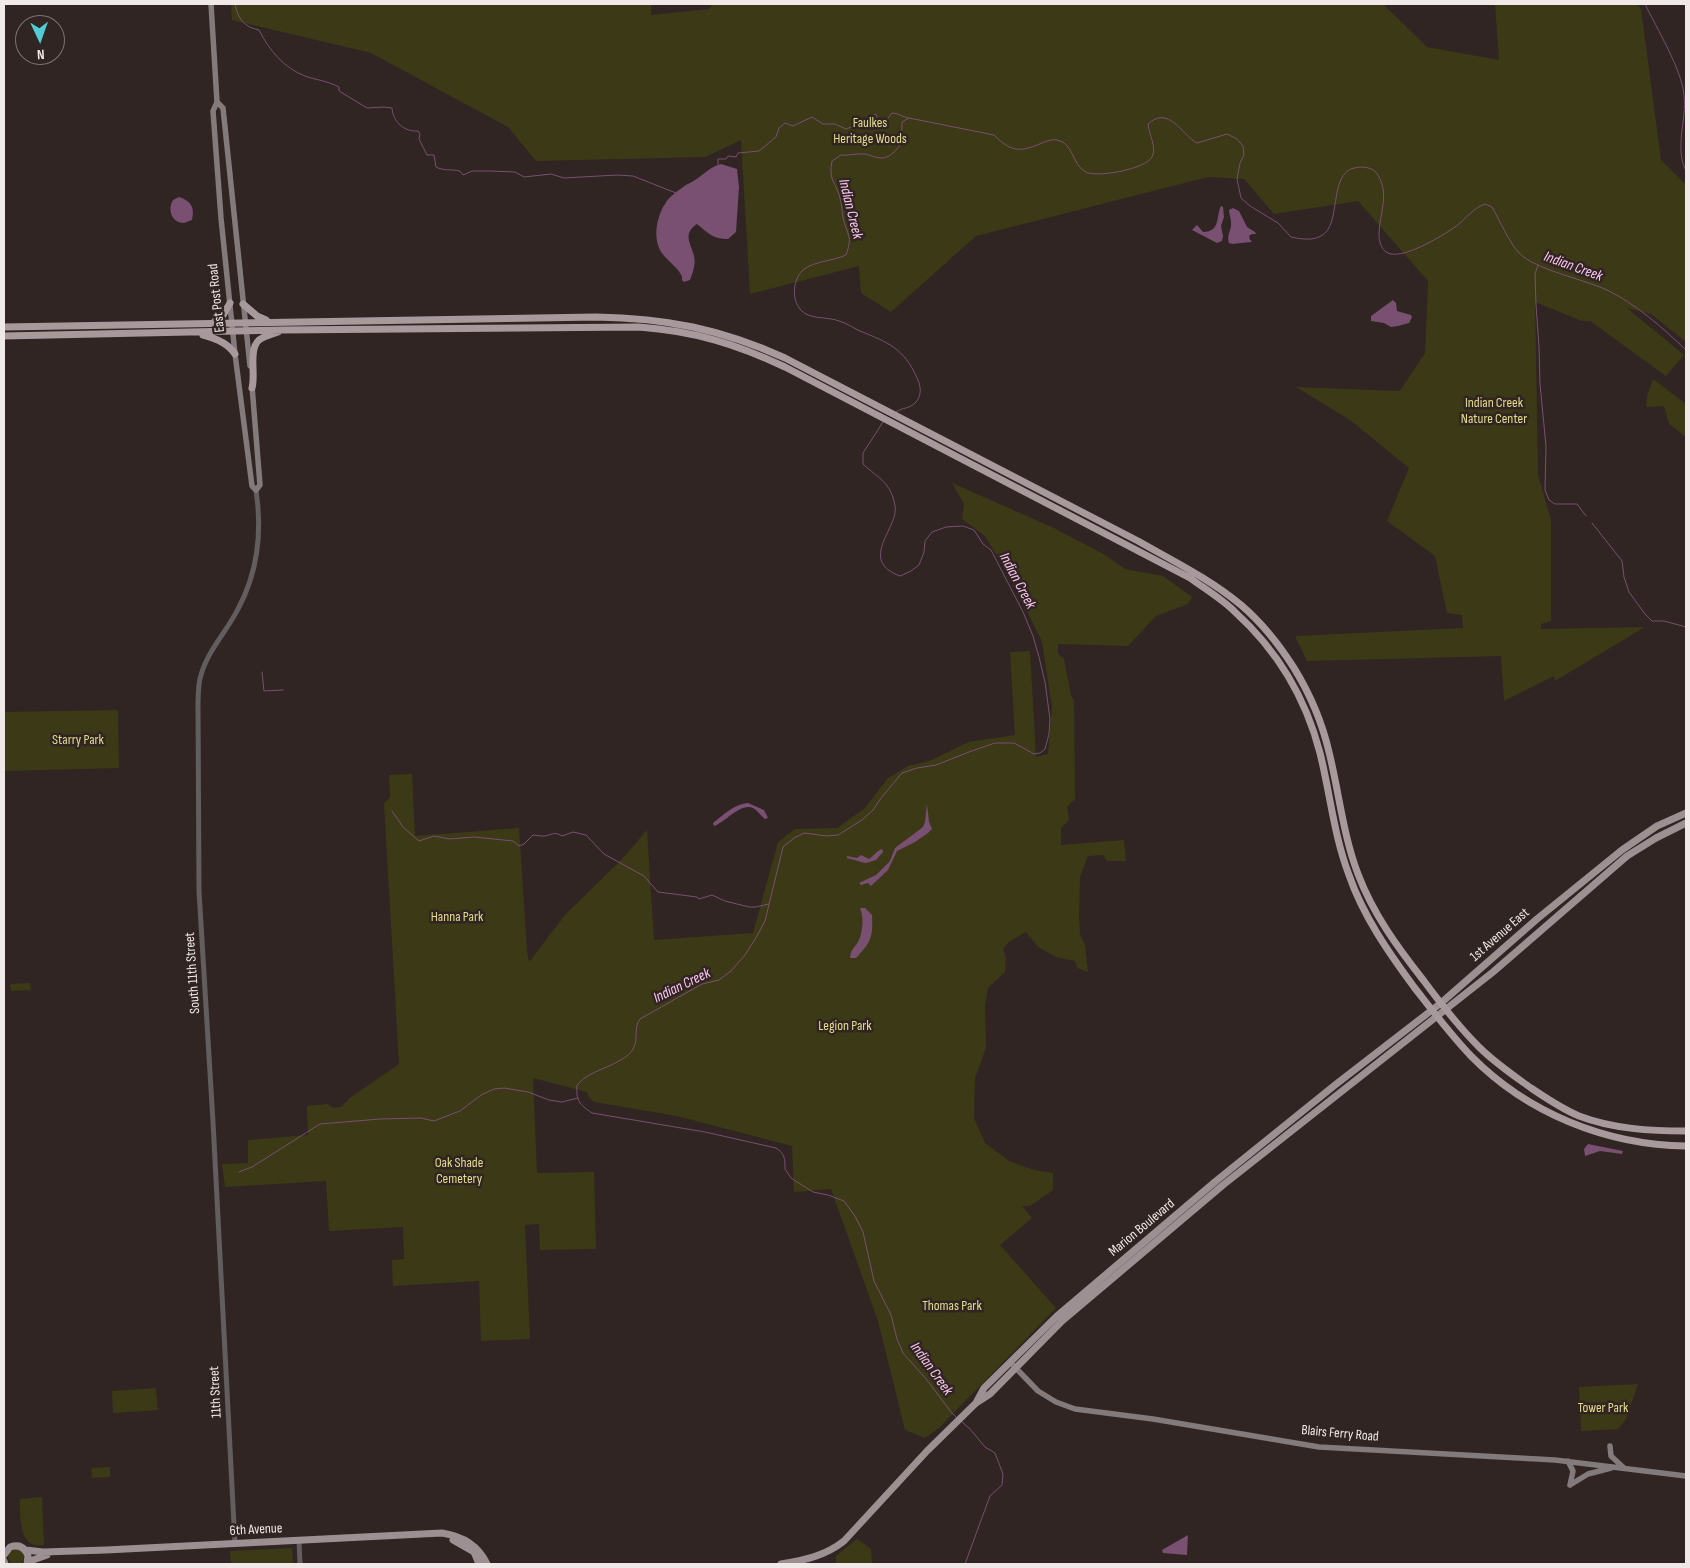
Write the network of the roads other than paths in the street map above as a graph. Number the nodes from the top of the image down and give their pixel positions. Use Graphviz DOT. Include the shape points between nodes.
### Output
graph roads {
  1 [pos="211,4"];
  2 [pos="217,102"];
  3 [pos="230,303"];
  4 [pos="243,304"];
  5 [pos="271,321"];
  6 [pos="210,322"];
  7 [pos="232,322"];
  8 [pos="245,322"];
  9 [pos="4,327"];
  10 [pos="282,330"];
  11 [pos="246,331"];
  12 [pos="233,332"];
  13 [pos="198,333"];
  14 [pos="4,336"];
  15 [pos="235,354"];
  16 [pos="252,388"];
  17 [pos="256,490"];
  18 [pos="198,705"];
  19 [pos="1686,813"];
  20 [pos="1686,823"];
  21 [pos="1443,1006"];
  22 [pos="1434,1013"];
  23 [pos="1338,1088"];
  24 [pos="1686,1131"];
  25 [pos="1686,1146"];
  26 [pos="219,1239"];
  27 [pos="1012,1365"];
  28 [pos="1610,1446"];
  29 [pos="1568,1461"];
  30 [pos="1617,1467"];
  31 [pos="1624,1468"];
  32 [pos="1686,1476"];
  33 [pos="299,1540"];
  34 [pos="235,1544"];
  35 [pos="468,1545"];
  36 [pos="26,1550"];
  37 [pos="89,1551"];
  38 [pos="4,1553"];
  39 [pos="28,1564"];
  40 [pos="300,1564"];
  41 [pos="479,1564"];
  42 [pos="487,1564"];
  43 [pos="781,1564"];
  1 -- 2 [label="main road, East Post Road"];
  2 -- 3 [label="main road, East Post Road" via="213,111 216,164"];
  2 -- 4 [label="main road, East Post Road" via="223,108"];
  3 -- 6 [label="highway" via="222,317"];
  3 -- 7 [label="main road, East Post Road"];
  4 -- 5 [label="highway" via="257,316"];
  4 -- 8 [label="main road, East Post Road"];
  5 -- 8 [label="highway"];
  5 -- 21 [label="highway" via="596,317 658,320 700,328 756,344 1194,572 1242,605 1294,668 1317,713 1358,874 1386,930"];
  6 -- 7 [label="highway"];
  6 -- 9 [label="highway"];
  7 -- 8 [label="highway"];
  7 -- 12 [label="main road, East Post Road"];
  8 -- 11 [label="main road, East Post Road"];
  10 -- 11 [label="highway"];
  10 -- 16 [label="highway" via="258,341 254,348"];
  10 -- 22 [label="highway" via="611,326 656,328 723,342 752,352 845,398 1190,578 1234,611 1286,672 1308,717 1320,754 1349,876 1392,955"];
  11 -- 12 [label="highway"];
  11 -- 16 [label="main road, East Post Road"];
  12 -- 13 [label="highway"];
  12 -- 15 [label="main road, East Post Road"];
  13 -- 14 [label="highway"];
  13 -- 15 [label="highway" via="219,341"];
  15 -- 17 [label="main road, East Post Road" via="252,486"];
  16 -- 17 [label="main road, East Post Road" via="260,486"];
  17 -- 18 [label="street, East Post Road" via="259,514 256,560 238,610 204,664"];
  18 -- 26 [label="street, South 11th Street" via="199,891"];
  19 -- 21 [label="main road, 1st Avenue East" via="1657,826 1622,850 1531,924"];
  20 -- 21 [label="main road, 1st Avenue East" via="1627,856 1493,972"];
  21 -- 22 [label="main road, 1st Avenue East"];
  21 -- 24 [label="highway" via="1480,1048 1563,1109 1607,1124"];
  22 -- 23 [label="main road, 1st Avenue East"];
  22 -- 25 [label="highway" via="1472,1056 1497,1078 1560,1119 1632,1141"];
  23 -- 27 [label="main road, Marion Boulevard"];
  26 -- 34 [label="street, 11th Street"];
  27 -- 29 [label="main road, Blairs Ferry Road" via="1038,1391 1075,1409 1318,1447"];
  27 -- 43 [label="main road, Marion Boulevard" via="990,1394 976,1403 943,1436 844,1541 823,1555"];
  28 -- 31 [label="main road" via="1612,1456"];
  29 -- 30 [label="main road, Blairs Ferry Road"];
  29 -- 30 [label="main road" via="1573,1471 1570,1485 1588,1474"];
  30 -- 31 [label="main road, Blairs Ferry Road"];
  31 -- 32 [label="main road, Blairs Ferry Road"];
  33 -- 34 [label="main road, 6th Avenue"];
  33 -- 35 [label="main road, 6th Avenue" via="449,1534"];
  33 -- 40 [label="street"];
  34 -- 37 [label="main road, 6th Avenue"];
  35 -- 41 [label="main road"];
  35 -- 42 [label="main road" via="480,1552"];
  36 -- 37 [label="main road, 6th Avenue"];
  36 -- 38 [label="main road, 6th Avenue" via="14,1546"];
  36 -- 39 [label="main road"];
  37 -- 39 [label="main road, 6th Avenue" via="42,1556"];
}
